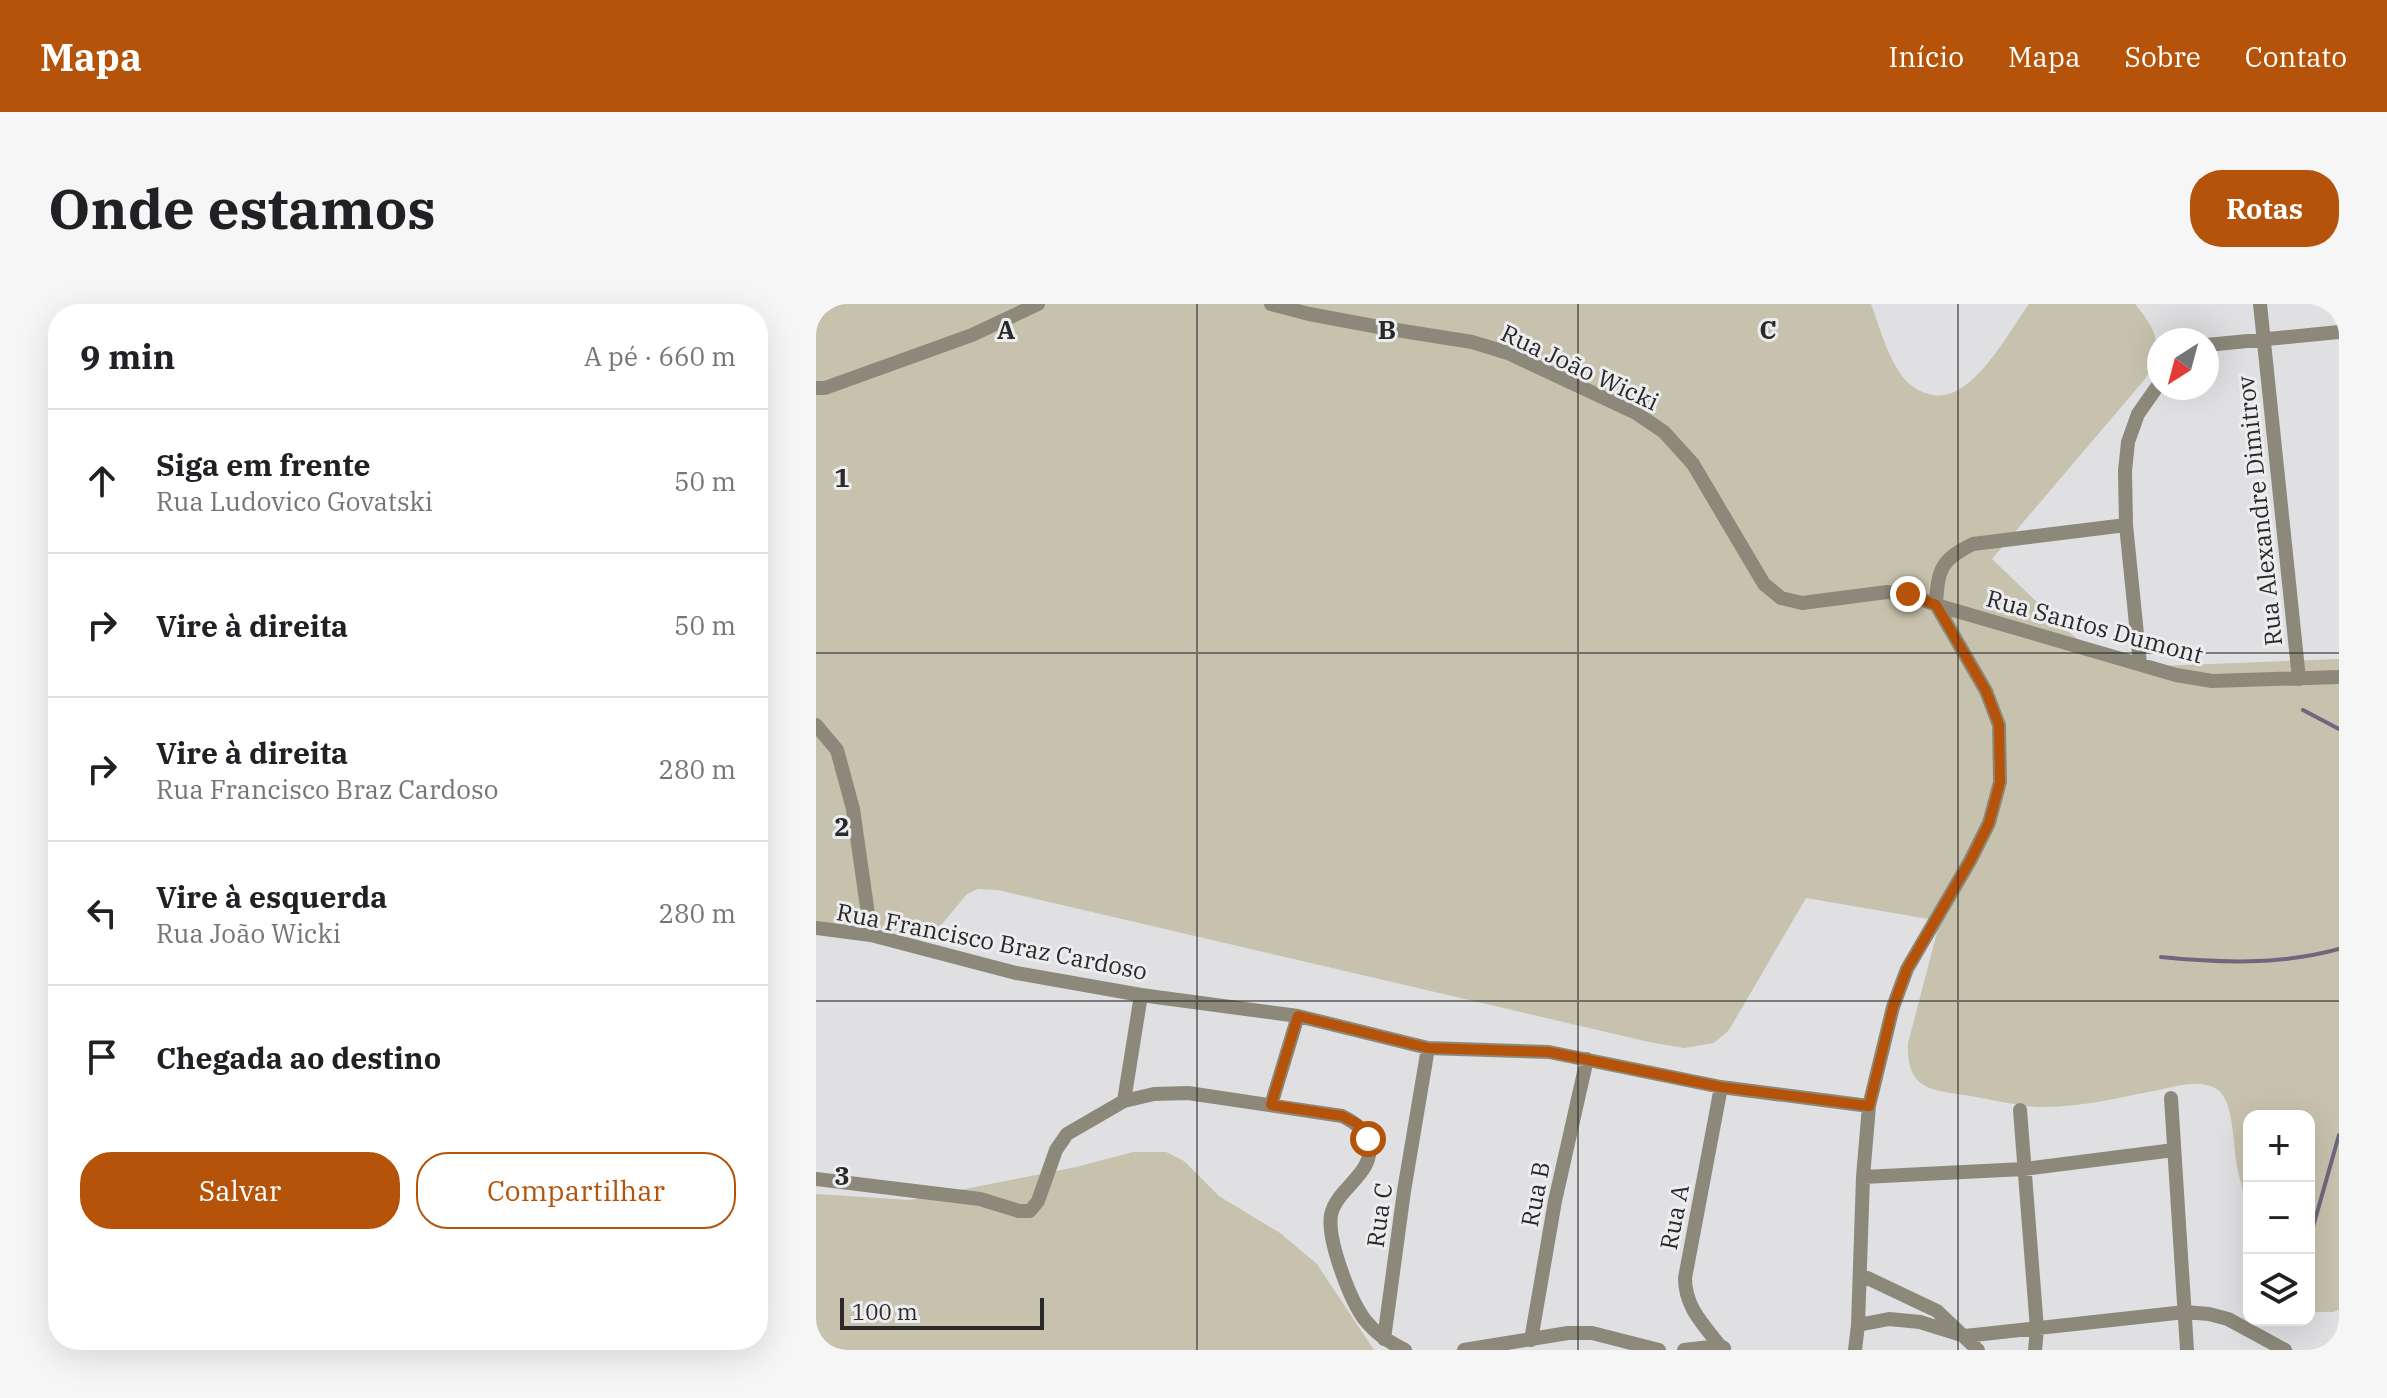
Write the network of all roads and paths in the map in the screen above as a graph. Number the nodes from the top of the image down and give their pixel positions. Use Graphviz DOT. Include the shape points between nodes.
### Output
graph roads {
  1 [pos="1038,304"];
  2 [pos="1271,304"];
  3 [pos="2260,304"];
  4 [pos="2339,332"];
  5 [pos="2263,339"];
  6 [pos="2219,344"];
  7 [pos="816,388"];
  8 [pos="2148,400"];
  9 [pos="2126,525"];
  10 [pos="1936,605"];
  11 [pos="2140,664"];
  12 [pos="2339,677"];
  13 [pos="2299,679"];
  14 [pos="816,725"];
  15 [pos="816,928"];
  16 [pos="871,935"];
  17 [pos="1141,995"];
  18 [pos="1298,1016"];
  19 [pos="1428,1048"];
  20 [pos="1587,1059"];
  21 [pos="1721,1087"];
  22 [pos="2171,1098"];
  23 [pos="1124,1101"];
  24 [pos="1271,1105"];
  25 [pos="1869,1106"];
  26 [pos="2020,1110"];
  27 [pos="2174,1150"];
  28 [pos="2024,1169"];
  29 [pos="1863,1177"];
  30 [pos="816,1179"];
  31 [pos="1861,1275"];
  32 [pos="2185,1312"];
  33 [pos="1858,1325"];
  34 [pos="2037,1329"];
  35 [pos="1965,1336"];
  36 [pos="1384,1339"];
  37 [pos="1531,1340"];
  38 [pos="1724,1348"];
  39 [pos="1405,1350"];
  40 [pos="1464,1350"];
  41 [pos="1659,1350"];
  42 [pos="1684,1350"];
  43 [pos="1855,1350"];
  44 [pos="1978,1350"];
  45 [pos="2035,1350"];
  46 [pos="2187,1350"];
  47 [pos="2285,1350"];
  1 -- 7 [label="street" via="972,335"];
  2 -- 10 [label="street, Rua João Wicki" via="1472,342 1508,353 1636,413 1664,432 1693,464 1764,584 1781,598 1802,603 1887,592"];
  3 -- 5 [label="street, Rua Alexandre Dimitrov"];
  4 -- 5 [label="street"];
  5 -- 6 [label="street"];
  5 -- 13 [label="street, Rua Alexandre Dimitrov"];
  8 -- 9 [label="street" via="2128,442"];
  9 -- 10 [label="street" via="1973,544 1943,566"];
  9 -- 11 [label="street"];
  10 -- 11 [label="street, Rua Santos Dumont"];
  10 -- 25 [label="street" via="1986,691 1999,725 2000,782 1989,823 1907,969"];
  11 -- 13 [label="street, Rua Santos Dumont" via="2212,681"];
  12 -- 13 [label="street, Rua Santos Dumont"];
  14 -- 16 [label="street" via="837,750 853,809"];
  15 -- 16 [label="street, Rua Francisco Braz Cardoso"];
  16 -- 17 [label="street, Rua Francisco Braz Cardoso" via="1016,973"];
  17 -- 18 [label="street, Rua Francisco Braz Cardoso"];
  17 -- 23 [label="street"];
  18 -- 19 [label="street, Rua Francisco Braz Cardoso"];
  18 -- 24 [label="street"];
  19 -- 20 [label="street, Rua Francisco Braz Cardoso" via="1549,1052"];
  19 -- 36 [label="street, Rua C"];
  20 -- 21 [label="street, Rua Francisco Braz Cardoso"];
  20 -- 37 [label="street, Rua B"];
  21 -- 25 [label="street, Rua Francisco Braz Cardoso"];
  21 -- 38 [label="street, Rua A" via="1685,1278 1689,1304"];
  22 -- 27 [label="street"];
  23 -- 24 [label="street" via="1188,1093"];
  23 -- 30 [label="street" via="1067,1134 1030,1211 980,1199"];
  24 -- 36 [label="street" via="1342,1116 1358,1124 1368,1139 1370,1155 1363,1170 1337,1198 1331,1236 1349,1293"];
  25 -- 29 [label="street"];
  26 -- 28 [label="street"];
  27 -- 28 [label="street"];
  27 -- 32 [label="street"];
  28 -- 29 [label="street"];
  28 -- 34 [label="street"];
  29 -- 31 [label="street"];
  31 -- 33 [label="street"];
  31 -- 35 [label="street" via="1937,1311"];
  32 -- 34 [label="street"];
  32 -- 46 [label="street"];
  32 -- 47 [label="street" via="2228,1319"];
  33 -- 35 [label="street" via="1889,1319 1920,1322"];
  33 -- 43 [label="street"];
  34 -- 35 [label="street"];
  34 -- 45 [label="street"];
  35 -- 44 [label="street"];
  36 -- 39 [label="street"];
  37 -- 40 [label="street"];
  37 -- 41 [label="street" via="1592,1333"];
  38 -- 42 [label="street"];
}
